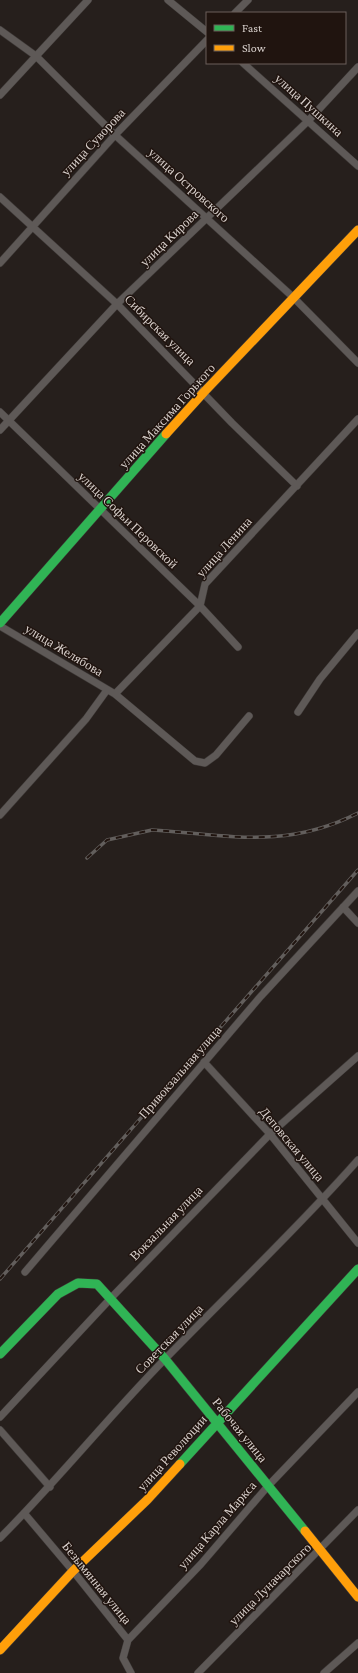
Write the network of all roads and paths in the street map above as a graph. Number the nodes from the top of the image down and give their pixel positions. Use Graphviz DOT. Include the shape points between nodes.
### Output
graph roads {
  1 [pos="88,0"];
  2 [pos="168,0"];
  3 [pos="248,0"];
  4 [pos="236,12"];
  5 [pos="0,30"];
  6 [pos="206,31"];
  7 [pos="206,41"];
  8 [pos="36,56"];
  9 [pos="244,64"];
  10 [pos="358,67"];
  11 [pos="0,95"];
  12 [pos="308,121"];
  13 [pos="116,135"];
  14 [pos="358,166"];
  15 [pos="0,197"];
  16 [pos="207,217"];
  17 [pos="33,226"];
  18 [pos="358,230"];
  19 [pos="0,263"];
  20 [pos="294,298"];
  21 [pos="117,304"];
  22 [pos="358,363"];
  23 [pos="204,392"];
  24 [pos="0,412"];
  25 [pos="358,419"];
  26 [pos="9,420"];
  27 [pos="0,430"];
  28 [pos="297,486"];
  29 [pos="100,510"];
  30 [pos="200,606"];
  31 [pos="0,625"];
  32 [pos="358,633"];
  33 [pos="238,647"];
  34 [pos="107,690"];
  35 [pos="115,694"];
  36 [pos="298,712"];
  37 [pos="249,716"];
  38 [pos="0,815"];
  39 [pos="358,891"];
  40 [pos="343,907"];
  41 [pos="358,923"];
  42 [pos="358,1056"];
  43 [pos="204,1062"];
  44 [pos="270,1134"];
  45 [pos="358,1160"];
  46 [pos="322,1200"];
  47 [pos="358,1243"];
  48 [pos="358,1269"];
  49 [pos="25,1272"];
  50 [pos="111,1298"];
  51 [pos="0,1354"];
  52 [pos="165,1359"];
  53 [pos="358,1392"];
  54 [pos="0,1417"];
  55 [pos="217,1423"];
  56 [pos="0,1430"];
  57 [pos="268,1486"];
  58 [pos="50,1487"];
  59 [pos="358,1510"];
  60 [pos="24,1513"];
  61 [pos="0,1538"];
  62 [pos="320,1550"];
  63 [pos="73,1570"];
  64 [pos="358,1597"];
  65 [pos="128,1640"];
  66 [pos="358,1643"];
  67 [pos="0,1650"];
  68 [pos="131,1673"];
  69 [pos="198,1673"];
  70 [pos="324,1673"];
  1 -- 8 [label="street"];
  2 -- 6 [label="street"];
  3 -- 4 [label="street"];
  5 -- 8 [label="street, улица Островского"];
  7 -- 13 [label="street, улица Суворова"];
  8 -- 11 [label="street"];
  8 -- 13 [label="street, улица Островского"];
  9 -- 12 [label="street, улица Пушкина"];
  10 -- 12 [label="street, улица Кирова"];
  12 -- 14 [label="street, улица Пушкина"];
  12 -- 16 [label="street, улица Кирова"];
  13 -- 16 [label="street, улица Островского"];
  13 -- 17 [label="street, улица Суворова"];
  15 -- 17 [label="street, Сибирская улица"];
  16 -- 20 [label="street, улица Островского"];
  16 -- 21 [label="street, улица Кирова"];
  17 -- 19 [label="street, улица Суворова"];
  17 -- 21 [label="street, Сибирская улица"];
  18 -- 20 [label="street, улица Максима Горького"];
  20 -- 22 [label="street, улица Островского"];
  20 -- 23 [label="street, улица Максима Горького"];
  21 -- 23 [label="street, Сибирская улица"];
  21 -- 26 [label="street, улица Кирова"];
  23 -- 28 [label="street, Сибирская улица"];
  23 -- 29 [label="street, улица Максима Горького"];
  24 -- 26 [label="street, улица Софьи Перовской"];
  25 -- 28 [label="street, улица Ленина"];
  26 -- 27 [label="street, улица Кирова"];
  26 -- 29 [label="street, улица Софьи Перовской"];
  28 -- 30 [label="street, улица Ленина" via="205,584"];
  29 -- 30 [label="street, улица Софьи Перовской"];
  29 -- 31 [label="street, улица Максима Горького"];
  30 -- 33 [label="street, улица Софьи Перовской"];
  30 -- 35 [label="street"];
  31 -- 34 [label="street, улица Желябова"];
  32 -- 36 [label="street" via="320,679"];
  34 -- 35 [label="street, улица Желябова"];
  34 -- 38 [label="street" via="86,719"];
  35 -- 37 [label="street, улица Желябова" via="184,753 195,761 206,763"];
  39 -- 40 [label="street, Привокзальная улица"];
  40 -- 41 [label="street"];
  40 -- 43 [label="street, Привокзальная улица"];
  42 -- 44 [label="street, Вокзальная улица"];
  43 -- 44 [label="street, Деповская улица"];
  43 -- 49 [label="street, Привокзальная улица"];
  44 -- 46 [label="street, Деповская улица"];
  44 -- 50 [label="street, Вокзальная улица"];
  45 -- 46 [label="street, Советская улица"];
  46 -- 47 [label="street, Деповская улица"];
  46 -- 52 [label="street, Советская улица"];
  48 -- 55 [label="street, улица Революции"];
  50 -- 51 [label="street, Рабочая улица" via="97,1284 78,1283 58,1294"];
  50 -- 52 [label="street, Рабочая улица"];
  50 -- 54 [label="street, Вокзальная улица"];
  52 -- 55 [label="street, Рабочая улица"];
  52 -- 58 [label="street, Советская улица"];
  53 -- 57 [label="street, улица Карла Маркса"];
  55 -- 57 [label="street, Рабочая улица"];
  55 -- 63 [label="street, улица Революции" via="147,1500"];
  56 -- 58 [label="street"];
  57 -- 62 [label="street, Рабочая улица"];
  57 -- 65 [label="street, улица Карла Маркса" via="201,1564"];
  58 -- 60 [label="street, Советская улица"];
  59 -- 62 [label="street, улица Луначарского"];
  60 -- 61 [label="street, Советская улица"];
  60 -- 63 [label="street, Безымянная улица"];
  62 -- 64 [label="street, Рабочая улица"];
  62 -- 69 [label="street, улица Луначарского"];
  63 -- 65 [label="street, Безымянная улица"];
  63 -- 67 [label="street, улица Революции"];
  65 -- 68 [label="street, Безымянная улица" via="123,1658"];
  66 -- 70 [label="street"];
}
